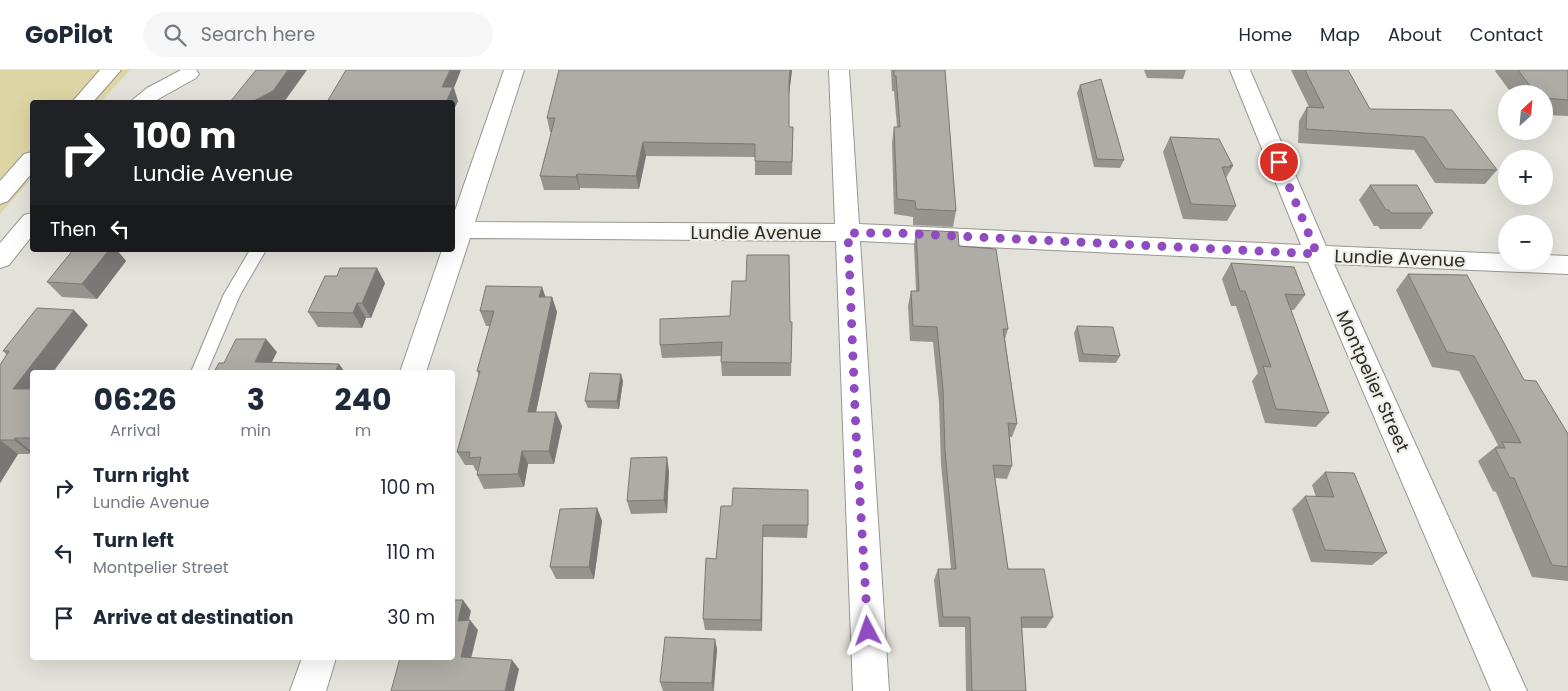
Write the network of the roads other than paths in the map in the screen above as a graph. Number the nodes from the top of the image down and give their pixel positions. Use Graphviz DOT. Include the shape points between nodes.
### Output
graph roads {
  1 [pos="111,70"];
  2 [pos="514,70"];
  3 [pos="839,70"];
  4 [pos="1240,70"];
  5 [pos="189,74"];
  6 [pos="84,100"];
  7 [pos="143,100"];
  8 [pos="30,161"];
  9 [pos="0,196"];
  10 [pos="30,226"];
  11 [pos="456,230"];
  12 [pos="848,233"];
  13 [pos="257,252"];
  14 [pos="449,252"];
  15 [pos="1317,254"];
  16 [pos="0,260"];
  17 [pos="1568,265"];
  18 [pos="200,370"];
  19 [pos="414,370"];
  20 [pos="318,660"];
  21 [pos="308,691"];
  22 [pos="871,691"];
  23 [pos="1509,691"];
  1 -- 6 [label="street"];
  2 -- 11 [label="street"];
  3 -- 12 [label="street"];
  4 -- 15 [label="street, Montpelier Street"];
  5 -- 7 [label="street"];
  8 -- 9 [label="street"];
  10 -- 16 [label="street"];
  11 -- 12 [label="street, Lundie Avenue"];
  12 -- 15 [label="street, Lundie Avenue"];
  12 -- 22 [label="street"];
  13 -- 18 [label="lane" via="232,294"];
  14 -- 19 [label="street"];
  15 -- 17 [label="street, Lundie Avenue"];
  15 -- 23 [label="street, Montpelier Street"];
  20 -- 21 [label="street"];
}
